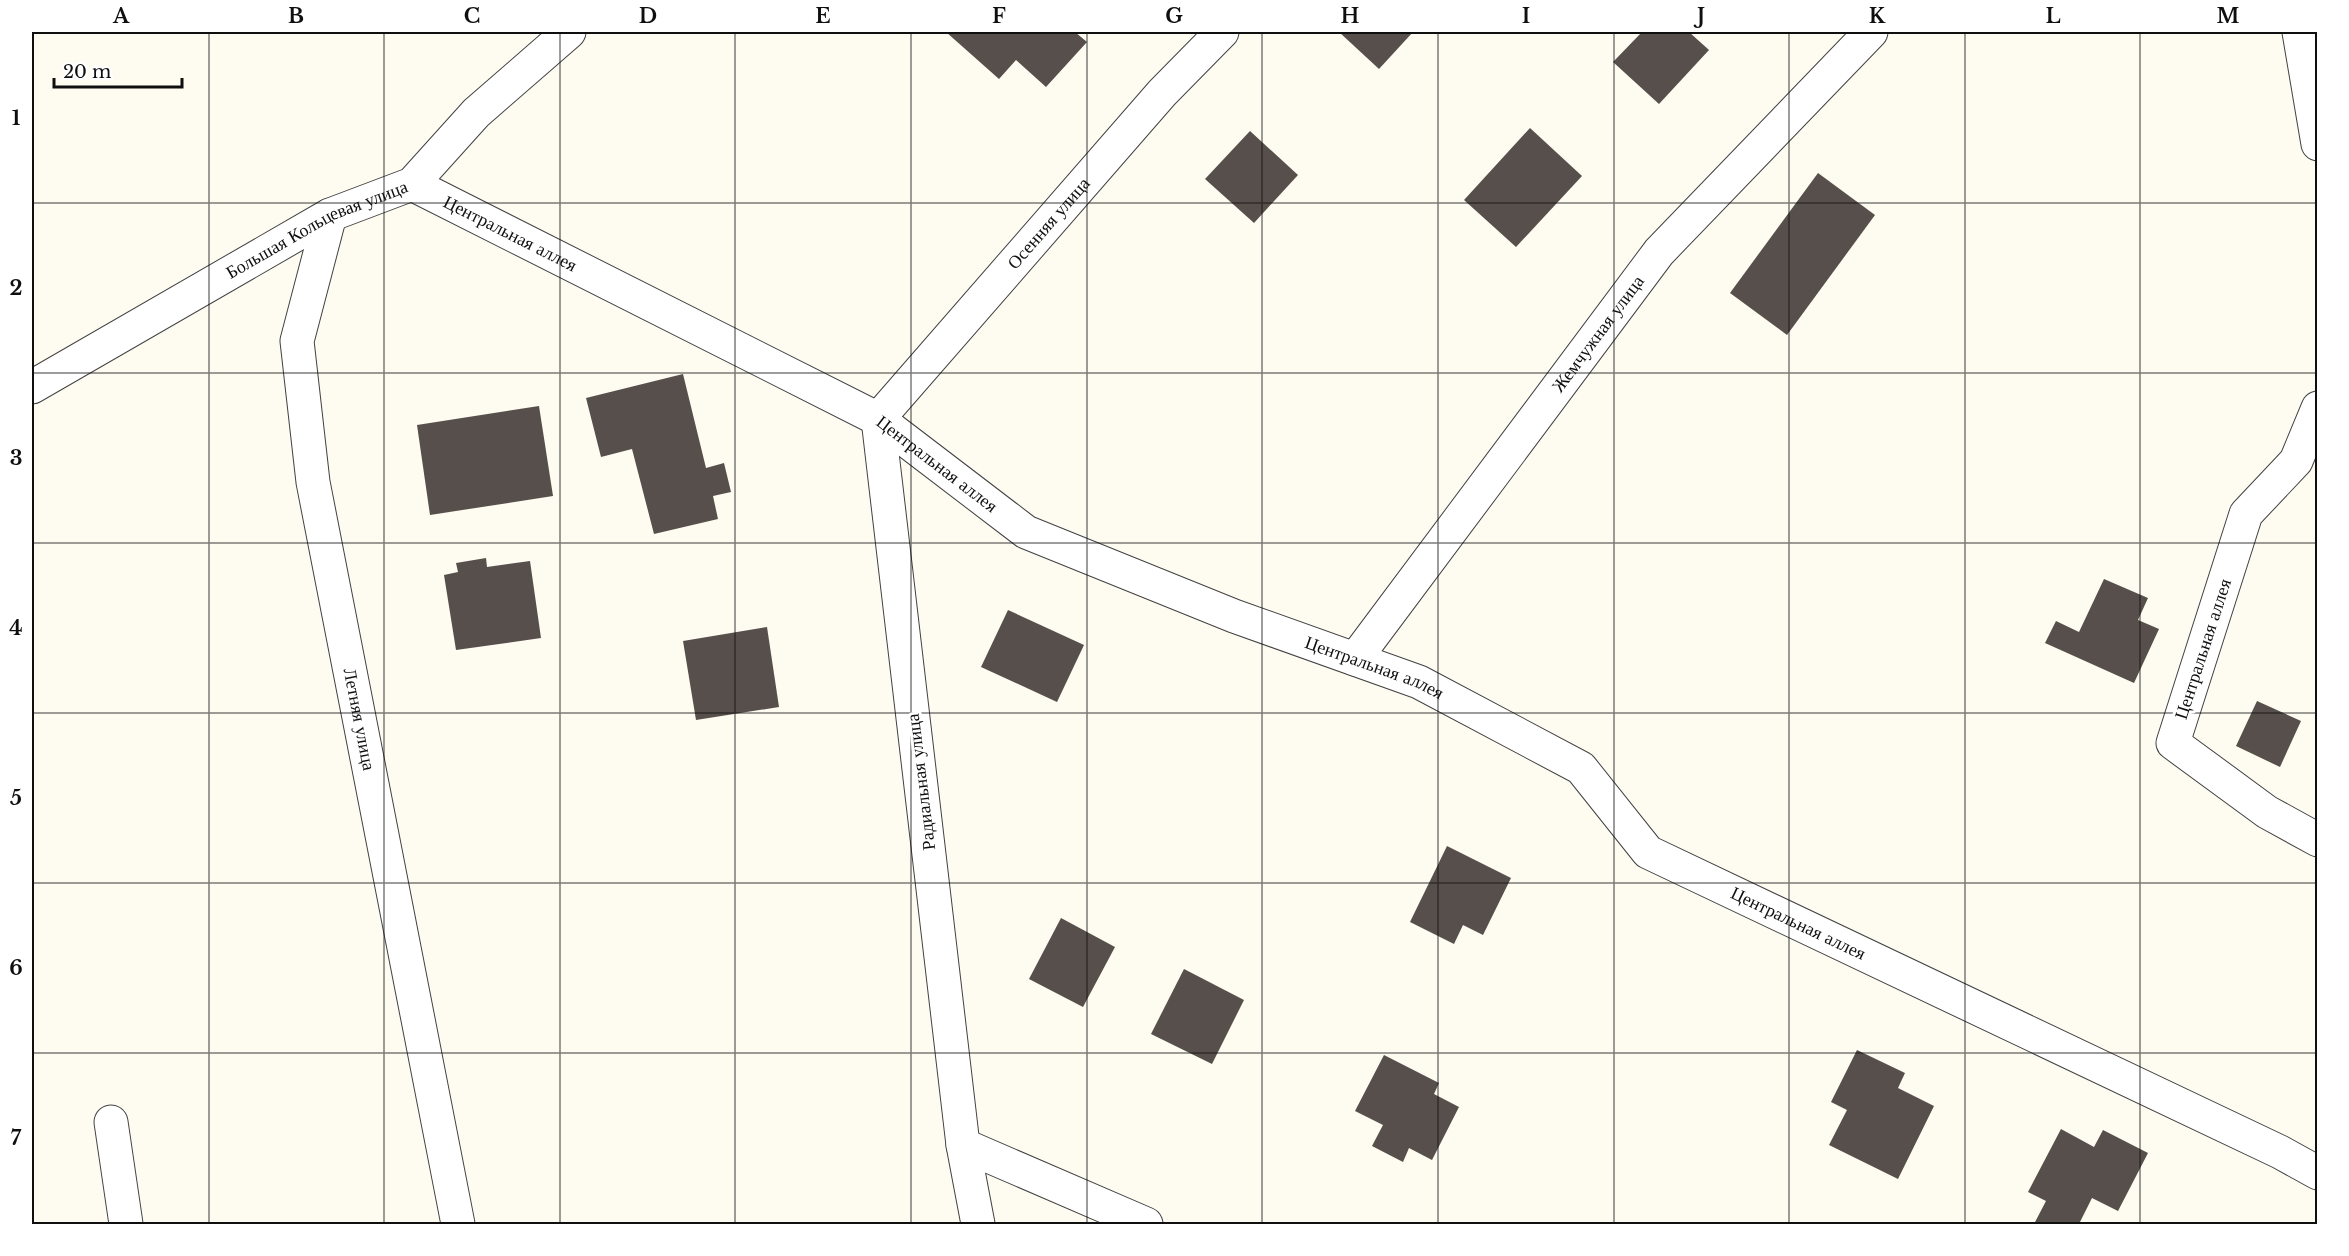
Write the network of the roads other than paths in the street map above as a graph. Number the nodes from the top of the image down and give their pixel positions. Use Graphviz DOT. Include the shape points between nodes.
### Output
graph roads {
  1 [pos="569,32"];
  2 [pos="1222,32"];
  3 [pos="1871,32"];
  4 [pos="2299,32"];
  5 [pos="2318,144"];
  6 [pos="412,184"];
  7 [pos="330,215"];
  8 [pos="32,387"];
  9 [pos="2318,408"];
  10 [pos="879,419"];
  11 [pos="1355,659"];
  12 [pos="2318,840"];
  13 [pos="111,1122"];
  14 [pos="963,1145"];
  15 [pos="2318,1173"];
  16 [pos="126,1224"];
  17 [pos="458,1224"];
  18 [pos="978,1224"];
  19 [pos="1146,1224"];
  1 -- 6 [label="street, Большая Кольцевая улица" via="476,113"];
  2 -- 10 [label="street, Осенняя улица" via="1162,93"];
  3 -- 11 [label="street, Жемчужная улица" via="1659,252"];
  4 -- 5 [label="street"];
  6 -- 7 [label="street, Большая Кольцевая улица"];
  6 -- 10 [label="street, Центральная аллея"];
  7 -- 8 [label="street, Большая Кольцевая улица"];
  7 -- 17 [label="street, Летняя улица" via="297,341 313,482"];
  9 -- 12 [label="street, Центральная аллея" via="2296,460 2246,514 2173,743 2267,812"];
  10 -- 11 [label="street, Центральная аллея" via="1026,532 1234,616"];
  10 -- 14 [label="street, Радиальная улица"];
  11 -- 15 [label="street, Центральная аллея" via="1419,682 1581,768 1648,852"];
  13 -- 16 [label="street"];
  14 -- 18 [label="street, Радиальная улица"];
  14 -- 19 [label="street"];
}
